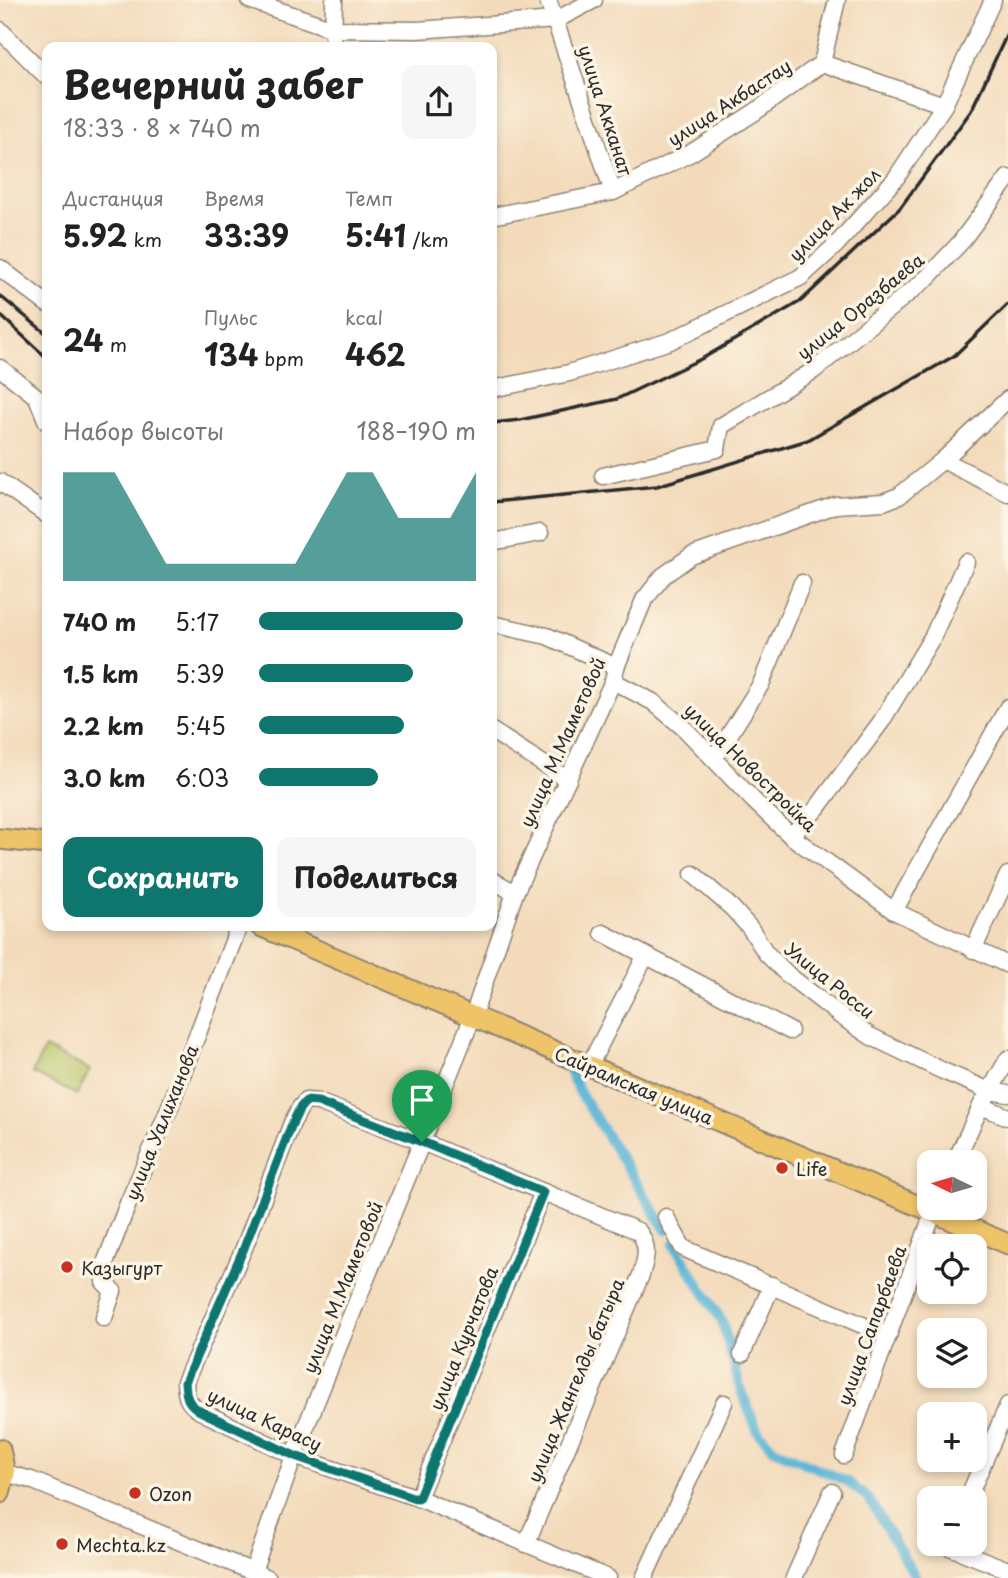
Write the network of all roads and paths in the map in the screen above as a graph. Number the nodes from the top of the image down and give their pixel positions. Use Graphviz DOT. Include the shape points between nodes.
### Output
graph roads {
  1 [pos="249,0"];
  2 [pos="334,0"];
  3 [pos="548,0"];
  4 [pos="594,0"];
  5 [pos="837,0"];
  6 [pos="993,0"];
  7 [pos="555,20"];
  8 [pos="333,29"];
  9 [pos="0,30"];
  10 [pos="333,42"];
  11 [pos="822,64"];
  12 [pos="42,72"];
  13 [pos="944,105"];
  14 [pos="1008,178"];
  15 [pos="613,192"];
  16 [pos="497,215"];
  17 [pos="0,268"];
  18 [pos="42,300"];
  19 [pos="0,368"];
  20 [pos="497,388"];
  21 [pos="1008,399"];
  22 [pos="42,410"];
  23 [pos="943,460"];
  24 [pos="603,476"];
  25 [pos="0,482"];
  26 [pos="1008,493"];
  27 [pos="42,511"];
  28 [pos="540,533"];
  29 [pos="497,541"];
  30 [pos="966,562"];
  31 [pos="802,583"];
  32 [pos="497,626"];
  33 [pos="615,674"];
  34 [pos="1008,707"];
  35 [pos="497,735"];
  36 [pos="714,760"];
  37 [pos="568,780"];
  38 [pos="791,836"];
  39 [pos="0,839"];
  40 [pos="42,843"];
  41 [pos="693,874"];
  42 [pos="1008,875"];
  43 [pos="497,883"];
  44 [pos="514,893"];
  45 [pos="894,911"];
  46 [pos="237,931"];
  47 [pos="272,931"];
  48 [pos="603,933"];
  49 [pos="973,950"];
  50 [pos="645,957"];
  51 [pos="1008,965"];
  52 [pos="473,1016"];
  53 [pos="790,1031"];
  54 [pos="1008,1059"];
  55 [pos="589,1066"];
  56 [pos="990,1091"];
  57 [pos="1008,1094"];
  58 [pos="982,1106"];
  59 [pos="1008,1117"];
  60 [pos="422,1142"];
  61 [pos="961,1150"];
  62 [pos="543,1192"];
  63 [pos="917,1203"];
  64 [pos="666,1217"];
  65 [pos="931,1220"];
  66 [pos="956,1220"];
  67 [pos="1008,1244"];
  68 [pos="772,1285"];
  69 [pos="104,1318"];
  70 [pos="888,1336"];
  71 [pos="742,1354"];
  72 [pos="724,1403"];
  73 [pos="1008,1405"];
  74 [pos="0,1450"];
  75 [pos="844,1455"];
  76 [pos="295,1456"];
  77 [pos="5,1472"];
  78 [pos="973,1486"];
  79 [pos="832,1492"];
  80 [pos="0,1493"];
  81 [pos="418,1499"];
  82 [pos="526,1544"];
  83 [pos="974,1556"];
  84 [pos="1008,1570"];
  85 [pos="253,1572"];
  86 [pos="268,1578"];
  87 [pos="608,1578"];
  88 [pos="645,1578"];
  89 [pos="794,1578"];
  1 -- 8 [label="street"];
  2 -- 8 [label="street"];
  3 -- 7 [label="street, улица Акканат"];
  4 -- 7 [label="street"];
  5 -- 11 [label="street"];
  6 -- 13 [label="street, улица Ак жол"];
  7 -- 8 [label="street" via="417,30"];
  7 -- 15 [label="street, улица Акканат"];
  8 -- 10 [label="street"];
  9 -- 12 [label="street"];
  11 -- 13 [label="street"];
  11 -- 15 [label="street, улица Акбастау" via="691,153"];
  13 -- 20 [label="street, улица Ак жол" via="896,178 801,277 670,341 569,373"];
  14 -- 24 [label="street, улица Оразбаева" via="928,278 813,371 721,426 717,449"];
  15 -- 16 [label="street, улица Акбастау"];
  17 -- 18 [label="street"];
  19 -- 22 [label="street" via="37,397"];
  21 -- 23 [label="street, улица М.Маметовой"];
  23 -- 26 [label="street"];
  23 -- 33 [label="street, улица М.Маметовой" via="899,496 883,502 836,505 691,556 663,576 644,600"];
  25 -- 27 [label="street"];
  28 -- 29 [label="street"];
  30 -- 38 [label="street" via="933,636 881,722"];
  31 -- 36 [label="street" via="761,684"];
  32 -- 33 [label="street" via="547,636"];
  33 -- 36 [label="street, улица Новостройка" via="685,729"];
  33 -- 37 [label="street, улица М.Маметовой"];
  34 -- 45 [label="street"];
  35 -- 37 [label="street"];
  36 -- 38 [label="street, улица Новостройка"];
  37 -- 44 [label="street, улица М.Маметовой"];
  38 -- 45 [label="street, улица Новостройка"];
  39 -- 40 [label="main road"];
  41 -- 56 [label="street, Улица Росси" via="732,908 788,975 842,1017 870,1036"];
  42 -- 49 [label="street"];
  43 -- 44 [label="street"];
  44 -- 52 [label="street, улица М.Маметовой"];
  45 -- 49 [label="street, улица Новостройка"];
  46 -- 69 [label="street, улица Уалиханова" via="104,1266 104,1282 113,1292"];
  47 -- 52 [label="main road, Сайрамская улица"];
  48 -- 50 [label="street"];
  49 -- 51 [label="street, улица Новостройка"];
  50 -- 53 [label="street"];
  50 -- 55 [label="street"];
  52 -- 55 [label="main road, Сайрамская улица"];
  52 -- 60 [label="street, улица М.Маметовой"];
  54 -- 56 [label="street"];
  55 -- 63 [label="main road, Сайрамская улица"];
  56 -- 57 [label="street, Улица Росси"];
  56 -- 58 [label="street"];
  58 -- 59 [label="street"];
  58 -- 61 [label="street"];
  60 -- 62 [label="street"];
  60 -- 76 [label="street, улица М.Маметовой"];
  60 -- 76 [label="street, улица Карасу" via="306,1101 292,1124 185,1382 191,1405"];
  62 -- 81 [label="street, улица Курчатова"];
  62 -- 82 [label="street, улица Жангелды батыра" via="638,1231 647,1255"];
  64 -- 68 [label="street" via="683,1248"];
  65 -- 70 [label="street, улица Сапарбаева"];
  66 -- 67 [label="main road, Сайрамская улица"];
  68 -- 70 [label="street"];
  68 -- 71 [label="street"];
  70 -- 75 [label="street, улица Сапарбаева"];
  72 -- 88 [label="street"];
  73 -- 78 [label="street"];
  74 -- 77 [label="main road"];
  76 -- 81 [label="street, улица Карасу"];
  76 -- 85 [label="street, улица М.Маметовой"];
  77 -- 80 [label="main road"];
  77 -- 85 [label="street"];
  79 -- 89 [label="street"];
  81 -- 82 [label="street, улица Карасу"];
  82 -- 87 [label="street, улица Карасу"];
  83 -- 84 [label="street"];
  85 -- 86 [label="street"];
}
